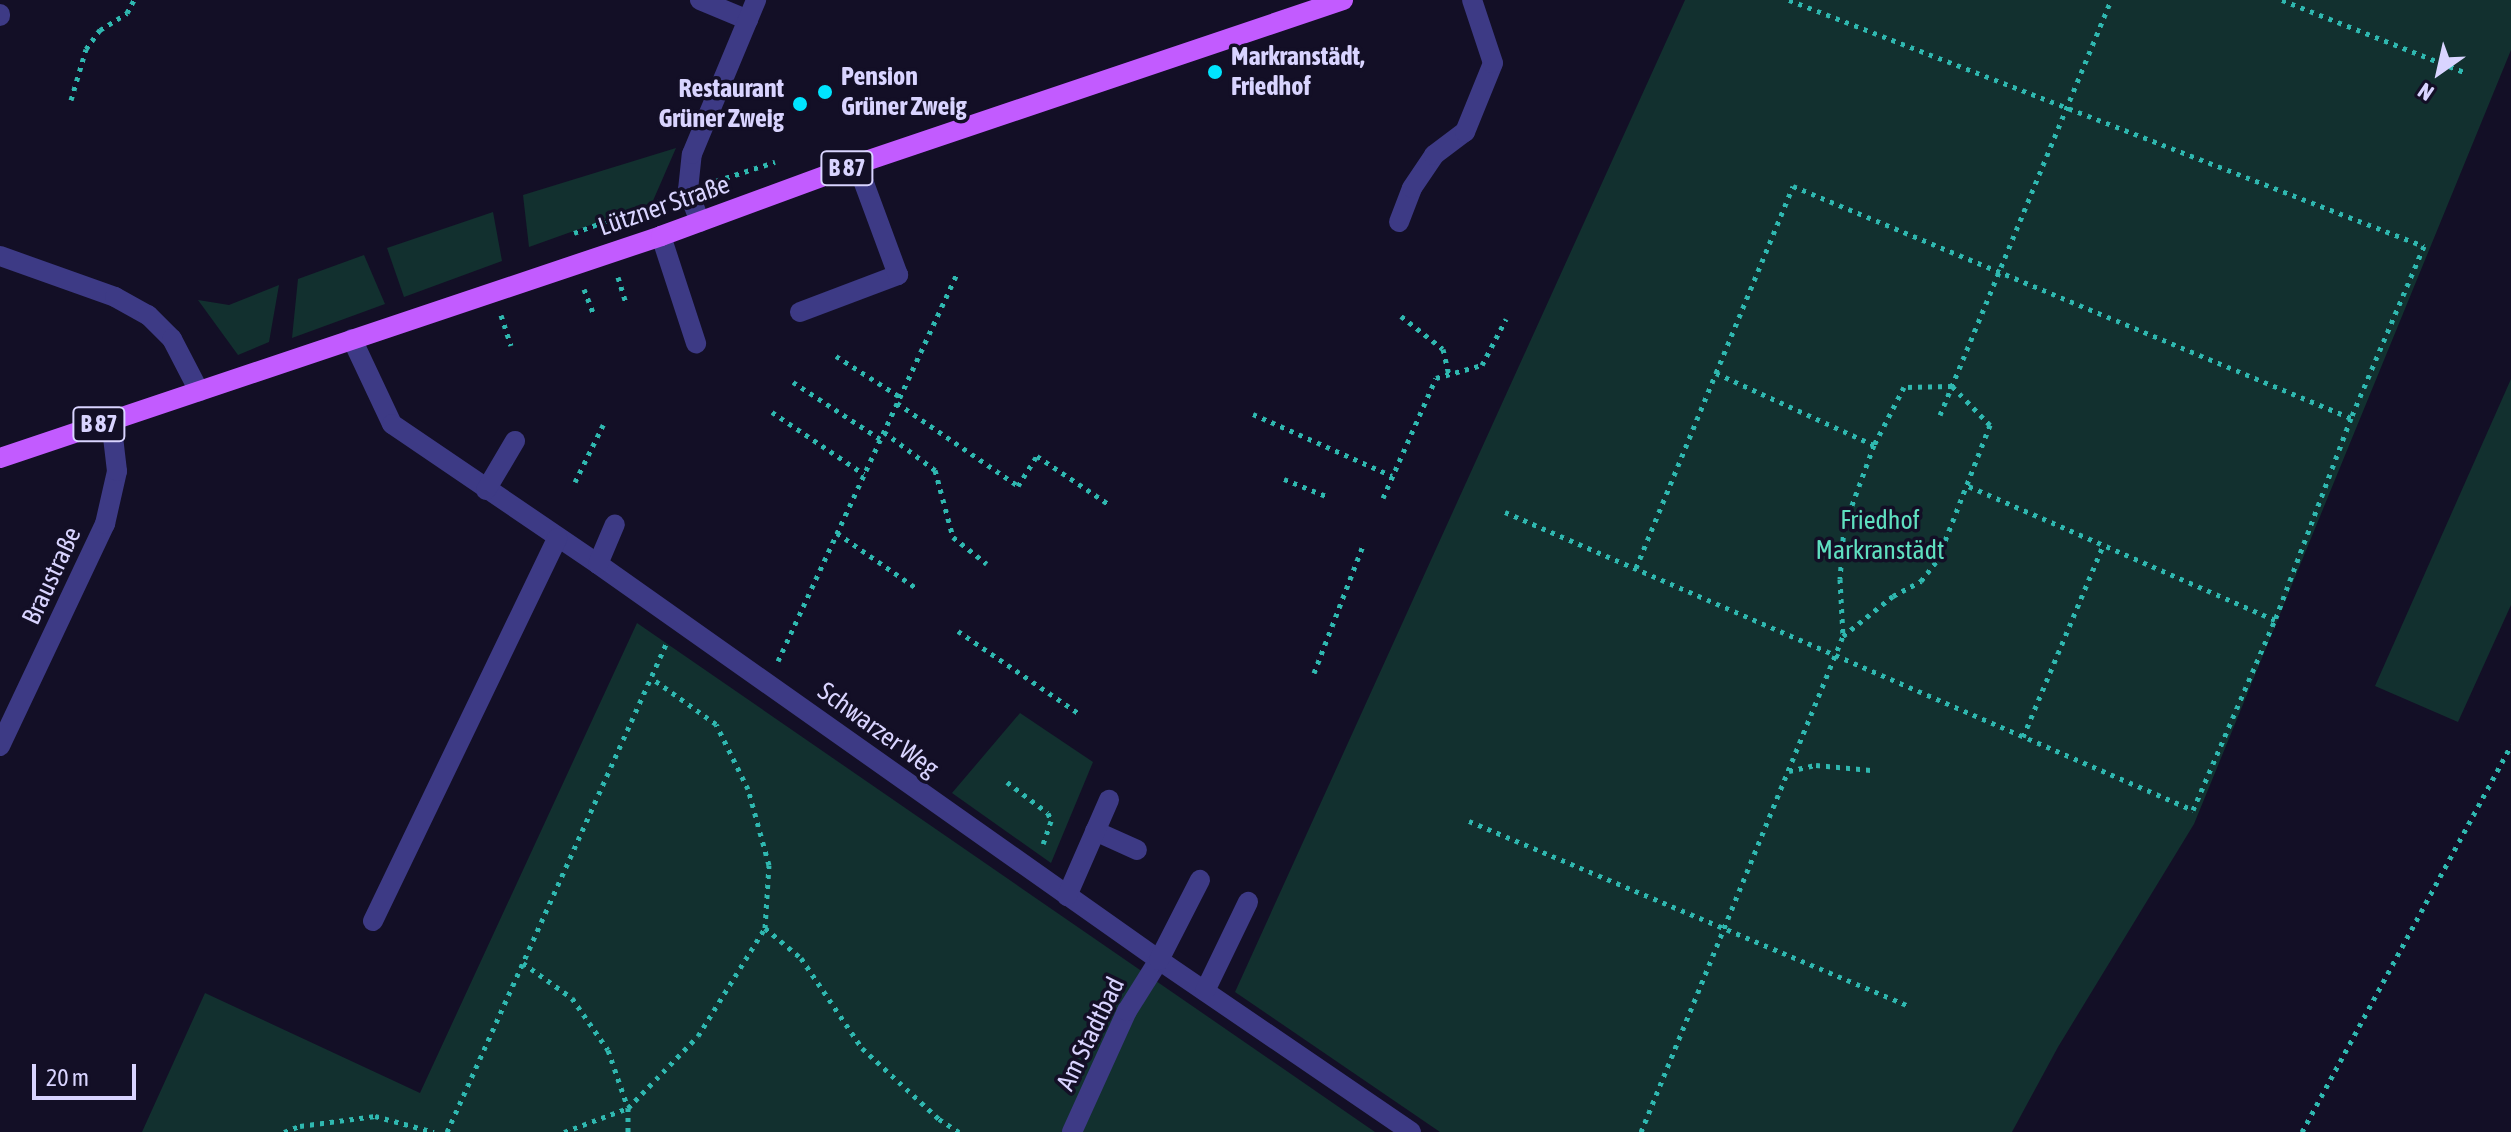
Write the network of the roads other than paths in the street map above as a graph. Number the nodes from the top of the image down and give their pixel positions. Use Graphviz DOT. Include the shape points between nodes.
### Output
graph roads {
  1 [pos="700,0"];
  2 [pos="756,0"];
  3 [pos="1343,0"];
  4 [pos="1472,0"];
  5 [pos="748,20"];
  6 [pos="857,164"];
  7 [pos="700,222"];
  8 [pos="1399,222"];
  9 [pos="661,236"];
  10 [pos="0,256"];
  11 [pos="800,312"];
  12 [pos="352,339"];
  13 [pos="696,343"];
  14 [pos="199,391"];
  15 [pos="111,420"];
  16 [pos="515,441"];
  17 [pos="0,458"];
  18 [pos="486,490"];
  19 [pos="615,524"];
  20 [pos="557,538"];
  21 [pos="598,564"];
  22 [pos="0,746"];
  23 [pos="1109,800"];
  24 [pos="1095,831"];
  25 [pos="1137,850"];
  26 [pos="1200,880"];
  27 [pos="1067,896"];
  28 [pos="1248,902"];
  29 [pos="373,921"];
  30 [pos="1159,960"];
  31 [pos="1205,991"];
  32 [pos="1072,1132"];
  33 [pos="1411,1132"];
  1 -- 5 [label="street"];
  2 -- 5 [label="street"];
  3 -- 6 [label="main road, Lützner Straße / B 87"];
  4 -- 8 [label="street" via="1493,63 1465,132 1434,155 1412,188"];
  5 -- 7 [label="street" via="692,154 688,190"];
  6 -- 7 [label="main road, Lützner Straße / B 87"];
  6 -- 11 [label="street" via="898,275"];
  7 -- 9 [label="main road, Lützner Straße / B 87"];
  9 -- 12 [label="main road, Lützner Straße / B 87"];
  9 -- 13 [label="street"];
  10 -- 14 [label="street" via="115,297 148,315 172,339"];
  12 -- 14 [label="main road, Lützner Straße / B 87"];
  12 -- 18 [label="street, Schwarzer Weg" via="392,424"];
  14 -- 15 [label="main road, Lützner Straße / B 87"];
  15 -- 17 [label="main road, Lützner Straße / B 87"];
  15 -- 22 [label="street, Braustraße" via="117,471 105,524"];
  16 -- 18 [label="street"];
  18 -- 20 [label="street, Schwarzer Weg"];
  19 -- 21 [label="street"];
  20 -- 21 [label="street, Schwarzer Weg"];
  20 -- 29 [label="street"];
  21 -- 27 [label="street, Schwarzer Weg"];
  23 -- 24 [label="street"];
  24 -- 25 [label="street"];
  24 -- 27 [label="street"];
  26 -- 30 [label="street, Am Stadtbad"];
  27 -- 30 [label="street, Schwarzer Weg"];
  28 -- 31 [label="street"];
  30 -- 31 [label="street, Schwarzer Weg"];
  30 -- 32 [label="street, Am Stadtbad" via="1127,1011"];
  31 -- 33 [label="street, Schwarzer Weg"];
}
